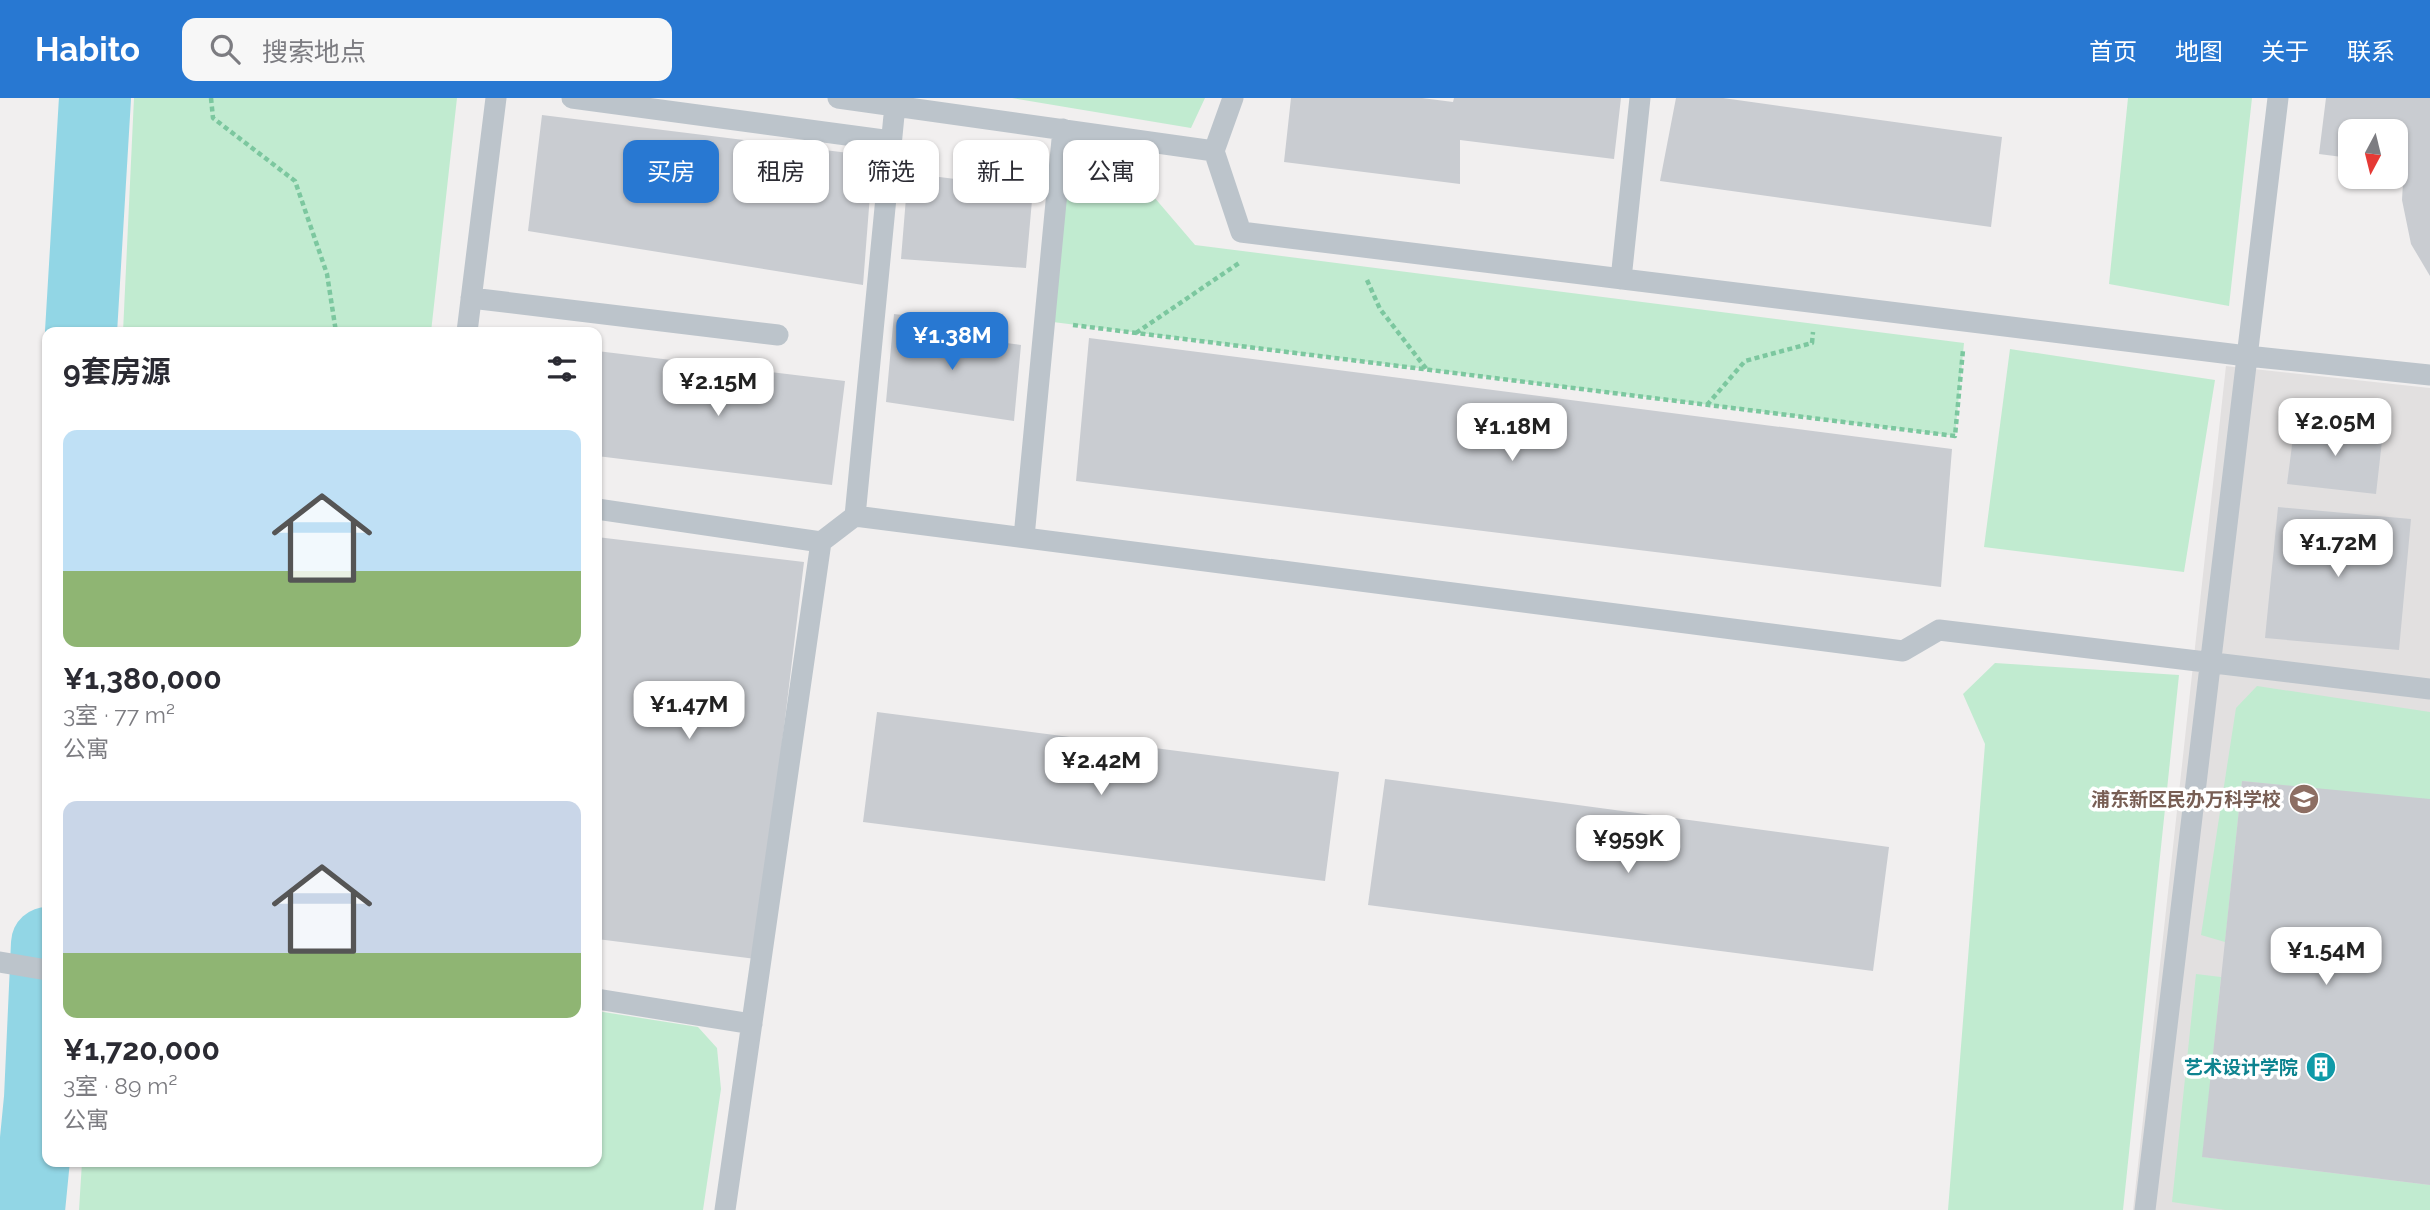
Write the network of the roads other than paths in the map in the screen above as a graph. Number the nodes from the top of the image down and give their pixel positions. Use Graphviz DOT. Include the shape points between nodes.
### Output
graph roads {
  1 [pos="496,98"];
  2 [pos="572,98"];
  3 [pos="838,98"];
  4 [pos="1233,98"];
  5 [pos="1640,98"];
  6 [pos="2278,98"];
  7 [pos="895,105"];
  8 [pos="1063,129"];
  9 [pos="884,140"];
  10 [pos="891,140"];
  11 [pos="1214,151"];
  12 [pos="885,203"];
  13 [pos="1621,279"];
  14 [pos="471,298"];
  15 [pos="468,327"];
  16 [pos="778,335"];
  17 [pos="2247,356"];
  18 [pos="2430,375"];
  19 [pos="602,510"];
  20 [pos="855,516"];
  21 [pos="1024,537"];
  22 [pos="821,542"];
  23 [pos="2211,663"];
  24 [pos="2430,689"];
  25 [pos="0,962"];
  26 [pos="42,969"];
  27 [pos="602,1000"];
  28 [pos="752,1024"];
  29 [pos="724,1210"];
  30 [pos="2145,1210"];
  1 -- 14 [label="lane"];
  2 -- 9 [label="lane"];
  3 -- 7 [label="lane"];
  4 -- 11 [label="lane"];
  5 -- 13 [label="lane"];
  6 -- 17 [label="lane"];
  7 -- 8 [label="lane"];
  7 -- 10 [label="lane"];
  8 -- 11 [label="lane"];
  8 -- 21 [label="lane"];
  11 -- 13 [label="lane" via="1241,232"];
  12 -- 20 [label="lane"];
  13 -- 17 [label="lane"];
  14 -- 15 [label="lane"];
  14 -- 16 [label="lane"];
  17 -- 18 [label="lane"];
  17 -- 23 [label="lane"];
  19 -- 22 [label="lane"];
  20 -- 21 [label="lane"];
  20 -- 22 [label="lane"];
  21 -- 23 [label="lane" via="1903,651 1939,630"];
  22 -- 28 [label="lane"];
  23 -- 24 [label="lane"];
  23 -- 30 [label="lane"];
  25 -- 26 [label="lane"];
  27 -- 28 [label="lane"];
  28 -- 29 [label="lane"];
}
